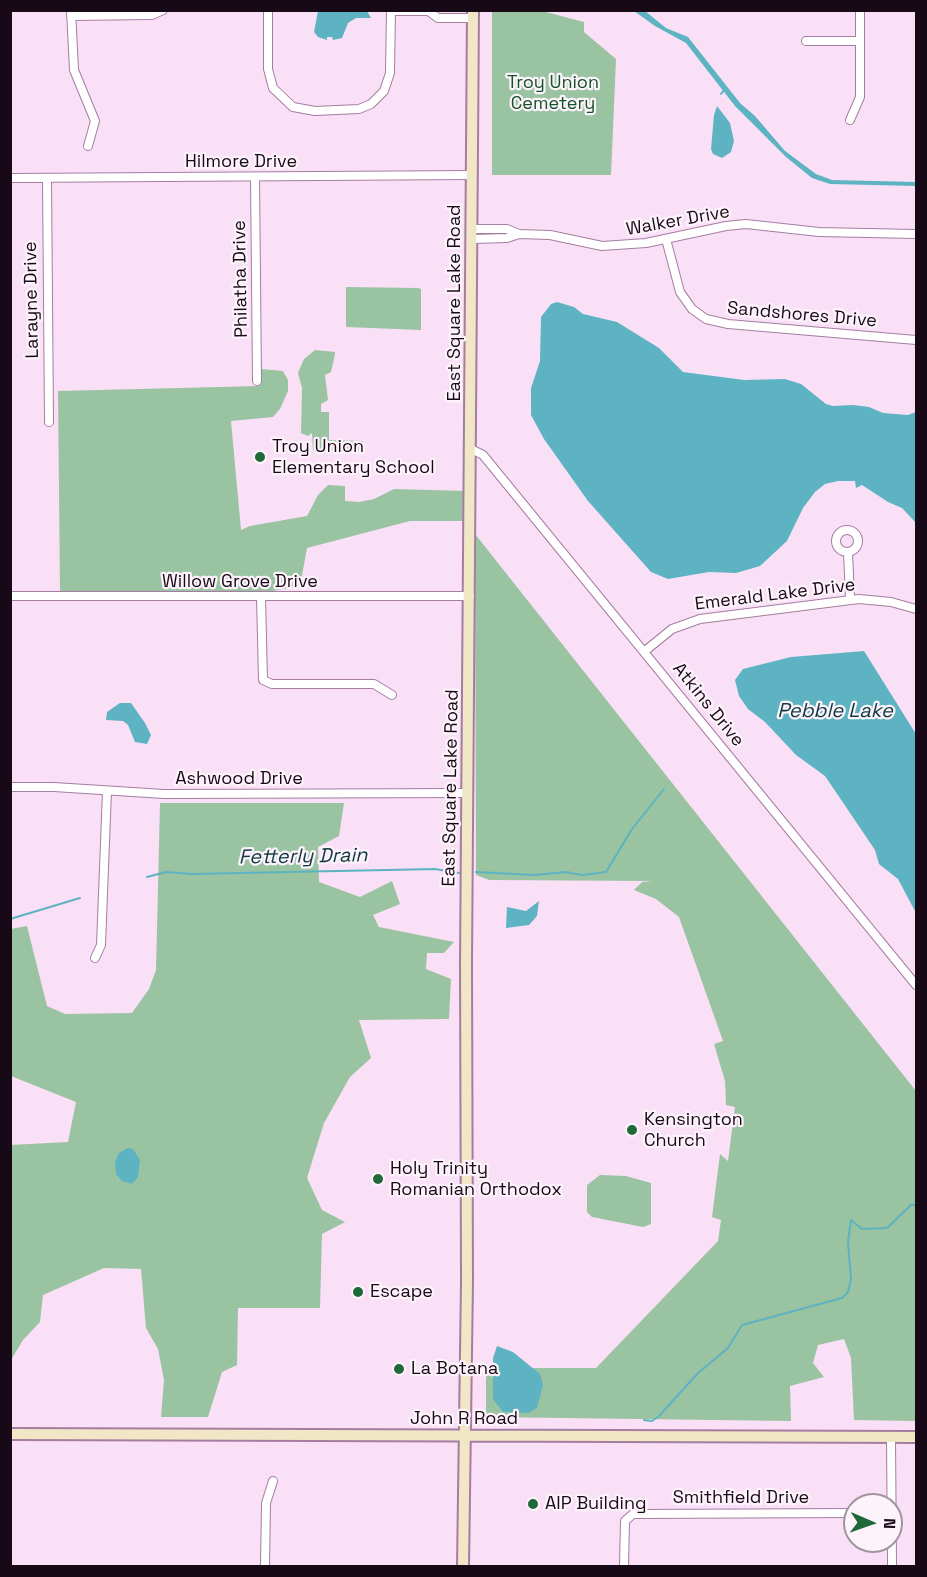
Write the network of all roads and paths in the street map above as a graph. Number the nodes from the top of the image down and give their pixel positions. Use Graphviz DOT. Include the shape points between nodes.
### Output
graph roads {
  1 [pos="163,10"];
  2 [pos="268,10"];
  3 [pos="860,10"];
  4 [pos="391,11"];
  5 [pos="427,11"];
  6 [pos="71,13"];
  7 [pos="473,14"];
  8 [pos="806,41"];
  9 [pos="860,41"];
  10 [pos="850,120"];
  11 [pos="88,146"];
  12 [pos="472,175"];
  13 [pos="255,177"];
  14 [pos="10,178"];
  15 [pos="46,178"];
  16 [pos="473,234"];
  17 [pos="916,234"];
  18 [pos="666,239"];
  19 [pos="916,340"];
  20 [pos="257,381"];
  21 [pos="49,422"];
  22 [pos="471,449"];
  23 [pos="848,552"];
  24 [pos="10,596"];
  25 [pos="470,596"];
  26 [pos="261,597"];
  27 [pos="850,599"];
  28 [pos="916,609"];
  29 [pos="645,651"];
  30 [pos="392,695"];
  31 [pos="10,787"];
  32 [pos="107,791"];
  33 [pos="468,793"];
  34 [pos="95,957"];
  35 [pos="916,985"];
  36 [pos="10,1434"];
  37 [pos="466,1436"];
  38 [pos="891,1437"];
  39 [pos="916,1437"];
  40 [pos="273,1481"];
  41 [pos="891,1493"];
  42 [pos="843,1513"];
  43 [pos="265,1566"];
  44 [pos="463,1566"];
  45 [pos="624,1566"];
  1 -- 6 [label="street" via="152,15"];
  2 -- 4 [label="street" via="268,69 273,88 293,107 315,111 359,109 384,91 390,73"];
  3 -- 9 [label="street"];
  4 -- 5 [label="street"];
  5 -- 7 [label="street" via="438,18"];
  6 -- 11 [label="street" via="74,70 94,116"];
  7 -- 12 [label="main road, East Square Lake Road"];
  8 -- 9 [label="street"];
  9 -- 10 [label="street" via="860,98"];
  12 -- 13 [label="street, Hilmore Drive"];
  12 -- 16 [label="main road, East Square Lake Road"];
  13 -- 15 [label="street, Hilmore Drive"];
  13 -- 20 [label="street, Philatha Drive"];
  14 -- 15 [label="street, Hilmore Drive"];
  15 -- 21 [label="street, Larayne Drive"];
  16 -- 18 [label="street, Walker Drive" via="507,238 519,234 550,235 602,246"];
  16 -- 22 [label="main road, East Square Lake Road"];
  17 -- 18 [label="street, Walker Drive" via="819,232 746,224"];
  18 -- 19 [label="street, Sandshores Drive" via="680,292 692,309 706,319"];
  22 -- 25 [label="main road, East Square Lake Road"];
  22 -- 29 [label="street, Atkins Drive" via="483,455"];
  23 -- 27 [label="street"];
  24 -- 26 [label="street, Willow Grove Drive"];
  25 -- 26 [label="street, Willow Grove Drive"];
  25 -- 33 [label="main road, East Square Lake Road"];
  26 -- 30 [label="street" via="263,680 272,684 374,684"];
  27 -- 28 [label="street, Emerald Lake Drive" via="880,600"];
  27 -- 29 [label="street, Emerald Lake Drive" via="689,622 672,629"];
  29 -- 35 [label="street, Atkins Drive"];
  31 -- 32 [label="street, Ashwood Drive"];
  32 -- 33 [label="street, Ashwood Drive"];
  32 -- 34 [label="street" via="101,945"];
  33 -- 37 [label="main road, East Square Lake Road"];
  36 -- 37 [label="main road, John R Road"];
  37 -- 38 [label="main road, John R Road"];
  37 -- 44 [label="main road, East Square Lake Road"];
  38 -- 39 [label="main road, John R Road"];
  38 -- 41 [label="street"];
  40 -- 43 [label="street" via="266,1503"];
  42 -- 45 [label="street, Smithfield Drive" via="628,1516 624,1526"];
}
